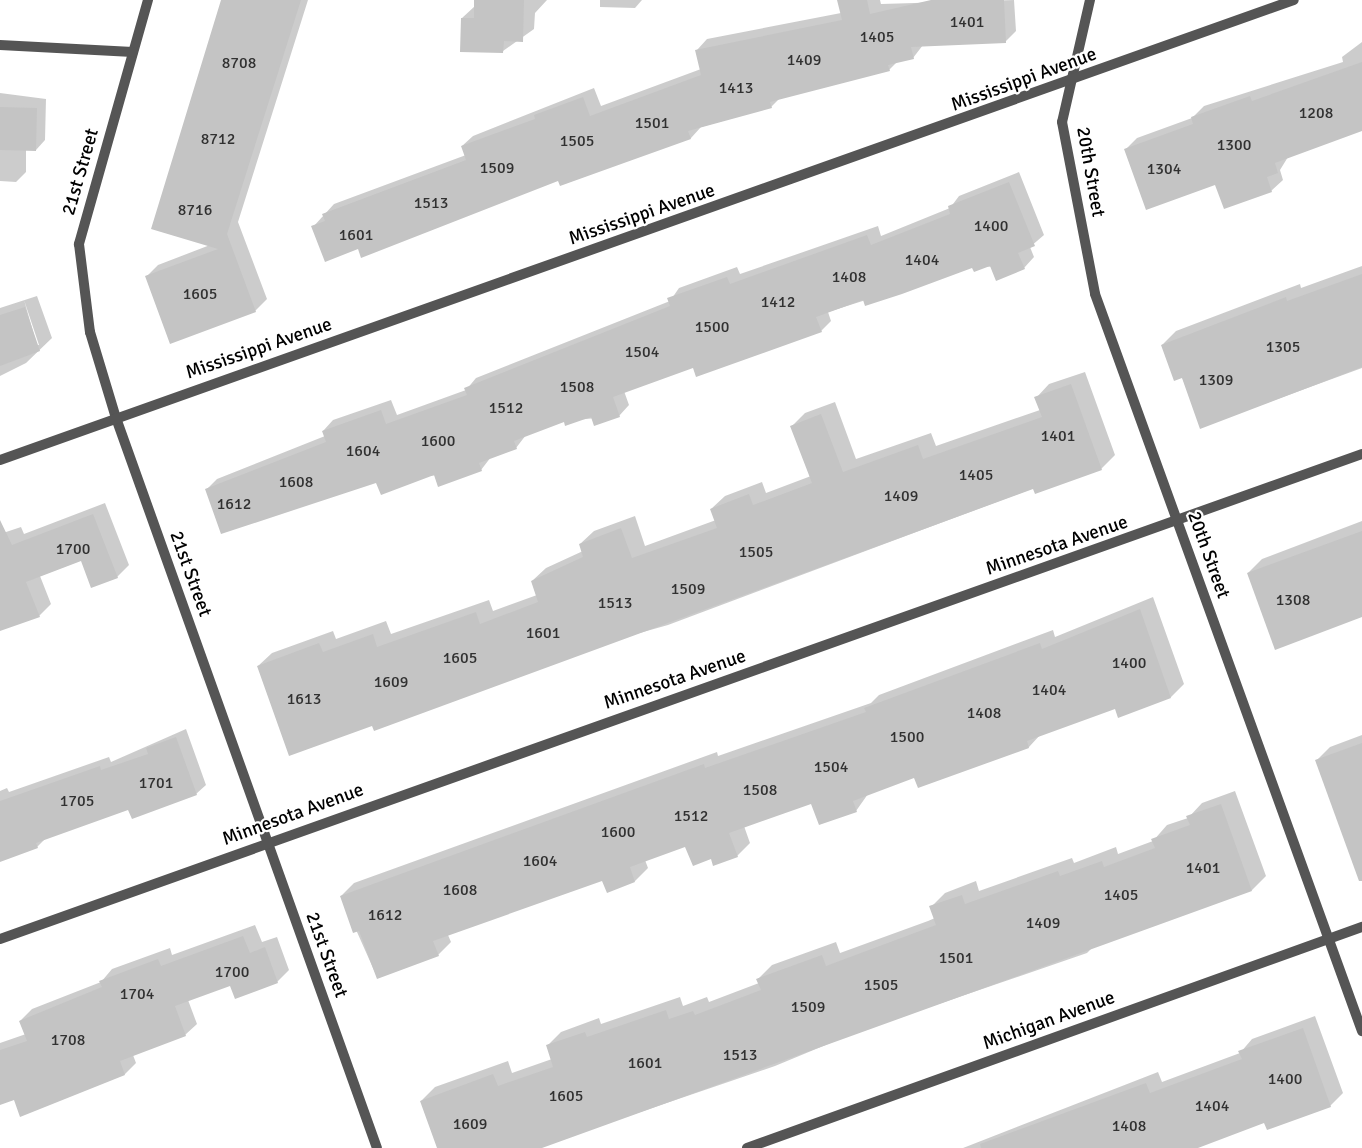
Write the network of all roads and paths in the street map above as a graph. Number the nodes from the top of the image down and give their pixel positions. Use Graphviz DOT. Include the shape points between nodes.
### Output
graph roads {
  1 [pos="148,0"];
  2 [pos="1090,0"];
  3 [pos="1294,0"];
  4 [pos="0,45"];
  5 [pos="133,52"];
  6 [pos="1073,82"];
  7 [pos="116,418"];
  8 [pos="1362,454"];
  9 [pos="0,460"];
  10 [pos="1178,523"];
  11 [pos="267,842"];
  12 [pos="1362,927"];
  13 [pos="0,939"];
  14 [pos="1328,939"];
  15 [pos="1362,1031"];
  16 [pos="377,1148"];
  17 [pos="747,1148"];
  1 -- 5 [label="street, 21st Street"];
  2 -- 6 [label="street, 20th Street"];
  3 -- 6 [label="street, Mississippi Avenue"];
  4 -- 5 [label="street"];
  5 -- 7 [label="street, 21st Street" via="79,244 90,332"];
  6 -- 7 [label="street, Mississippi Avenue"];
  6 -- 10 [label="street, 20th Street" via="1062,122 1095,294"];
  7 -- 9 [label="street, Mississippi Avenue"];
  7 -- 11 [label="street, 21st Street"];
  8 -- 10 [label="street, Minnesota Avenue"];
  10 -- 11 [label="street, Minnesota Avenue"];
  10 -- 14 [label="street, 20th Street"];
  11 -- 13 [label="street, Minnesota Avenue"];
  11 -- 16 [label="street, 21st Street"];
  12 -- 14 [label="street, Michigan Avenue"];
  14 -- 15 [label="street, 20th Street"];
  14 -- 17 [label="street, Michigan Avenue"];
}
